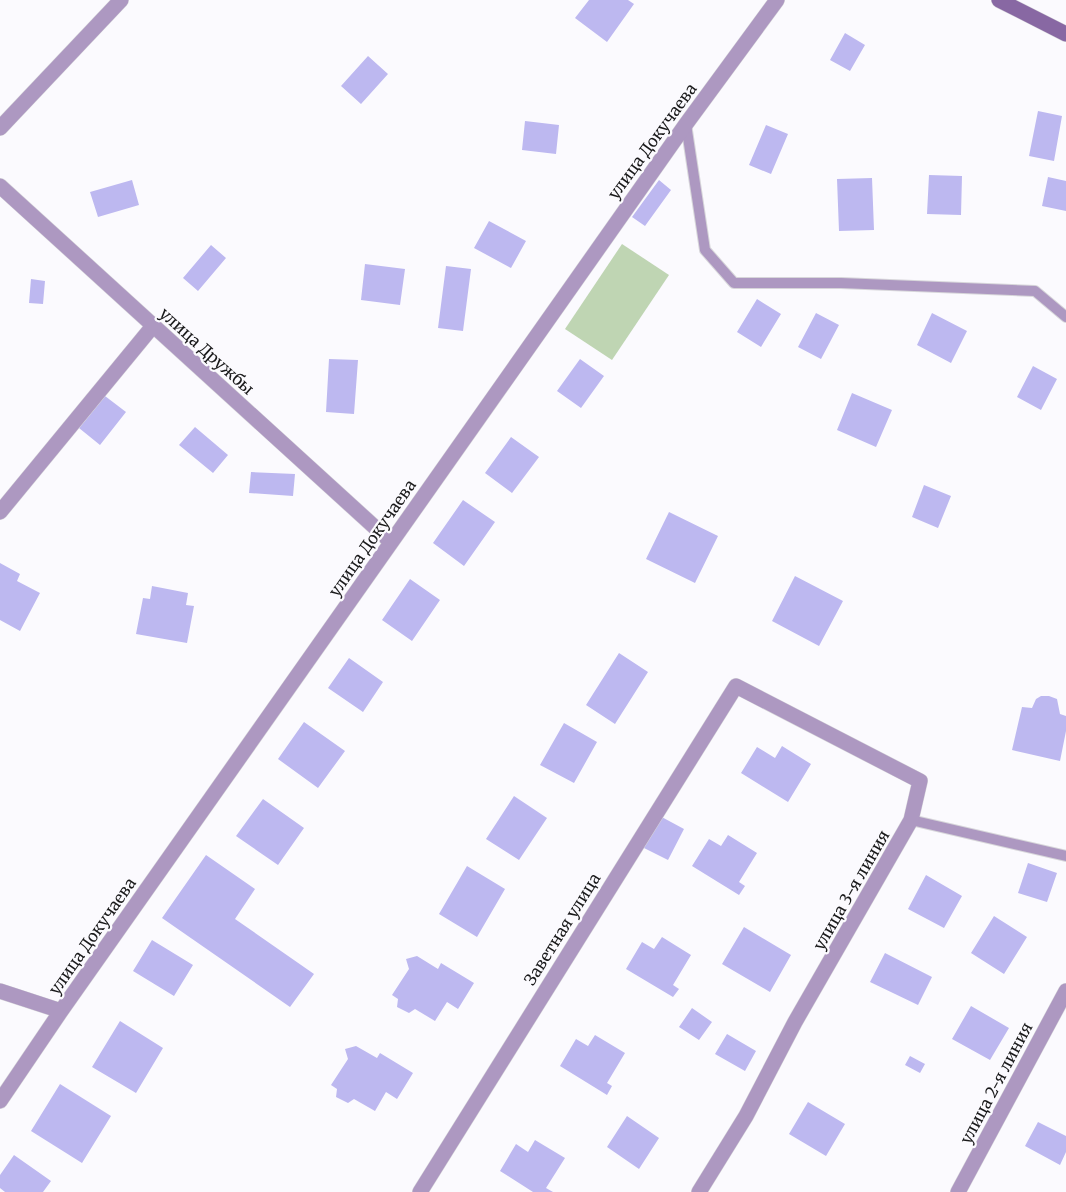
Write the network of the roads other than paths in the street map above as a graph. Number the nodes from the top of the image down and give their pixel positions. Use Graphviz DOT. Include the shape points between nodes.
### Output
graph roads {
  1 [pos="120,0"];
  2 [pos="777,0"];
  3 [pos="999,0"];
  4 [pos="1066,34"];
  5 [pos="686,124"];
  6 [pos="0,128"];
  7 [pos="0,186"];
  8 [pos="1066,317"];
  9 [pos="153,326"];
  10 [pos="0,512"];
  11 [pos="391,542"];
  12 [pos="736,686"];
  13 [pos="911,820"];
  14 [pos="1066,856"];
  15 [pos="1066,991"];
  16 [pos="0,992"];
  17 [pos="61,1011"];
  18 [pos="0,1101"];
  19 [pos="420,1192"];
  20 [pos="699,1192"];
  21 [pos="958,1192"];
  1 -- 6 [label="street"];
  2 -- 5 [label="street, улица Докучаева"];
  3 -- 4 [label="street"];
  5 -- 8 [label="lane" via="705,250 734,283 1035,291"];
  5 -- 11 [label="street, улица Докучаева"];
  7 -- 9 [label="street, улица Дружбы"];
  9 -- 10 [label="street"];
  9 -- 11 [label="street, улица Дружбы"];
  11 -- 17 [label="street, улица Докучаева"];
  12 -- 13 [label="street, улица 3-я линия" via="920,781"];
  12 -- 19 [label="street, Заветная улица"];
  13 -- 14 [label="lane"];
  13 -- 20 [label="street, улица 3-я линия" via="746,1116"];
  15 -- 21 [label="street, улица 2-я линия"];
  16 -- 17 [label="street"];
  17 -- 18 [label="street, улица Докучаева"];
}
